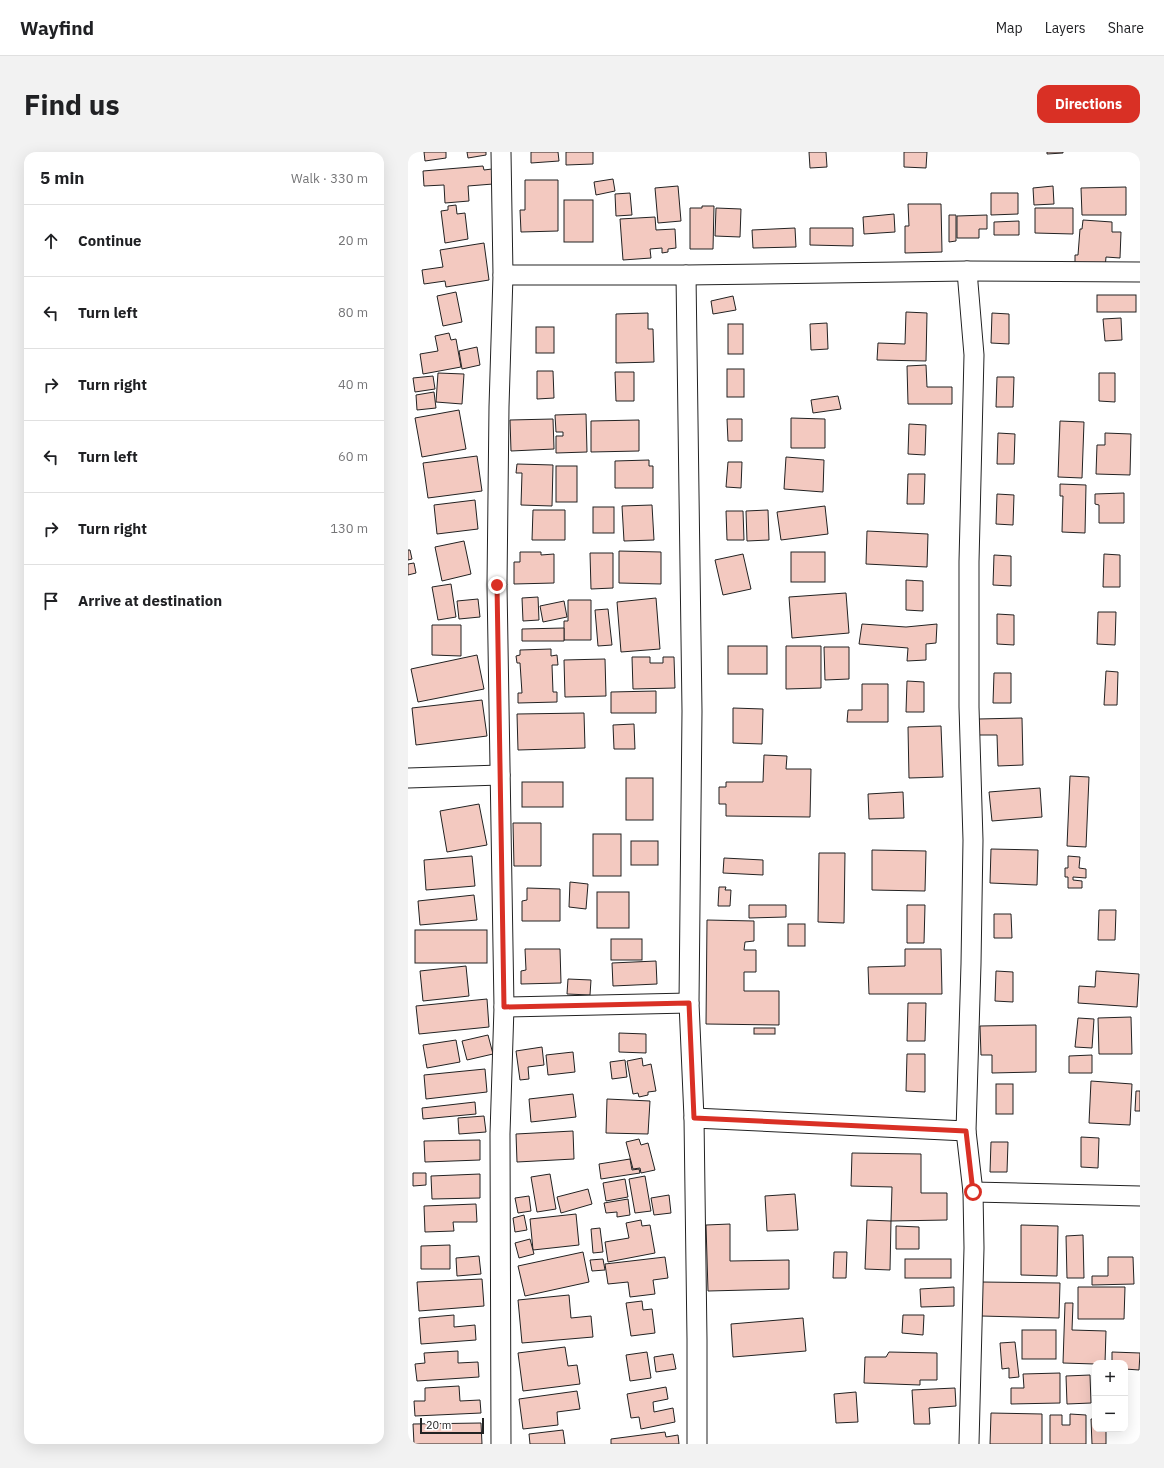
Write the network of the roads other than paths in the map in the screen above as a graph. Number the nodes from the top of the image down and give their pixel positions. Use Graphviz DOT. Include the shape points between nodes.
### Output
graph roads {
  1 [pos="501,152"];
  2 [pos="967,272"];
  3 [pos="1140,272"];
  4 [pos="502,275"];
  5 [pos="686,275"];
  6 [pos="500,775"];
  7 [pos="408,778"];
  8 [pos="689,1003"];
  9 [pos="504,1007"];
  10 [pos="694,1118"];
  11 [pos="966,1131"];
  12 [pos="973,1192"];
  13 [pos="1140,1196"];
  14 [pos="501,1444"];
  15 [pos="697,1444"];
  16 [pos="969,1444"];
  1 -- 4 [label="street"];
  2 -- 3 [label="street"];
  2 -- 5 [label="street"];
  2 -- 11 [label="street" via="974,355 969,562 969,707 973,840"];
  4 -- 5 [label="street"];
  4 -- 6 [label="street" via="497,577"];
  5 -- 8 [label="street" via="692,741"];
  6 -- 7 [label="street"];
  6 -- 9 [label="street"];
  8 -- 9 [label="street"];
  8 -- 10 [label="street"];
  9 -- 14 [label="street" via="500,1134"];
  10 -- 11 [label="street"];
  10 -- 15 [label="street"];
  11 -- 12 [label="street"];
  12 -- 13 [label="street"];
  12 -- 16 [label="street"];
}
